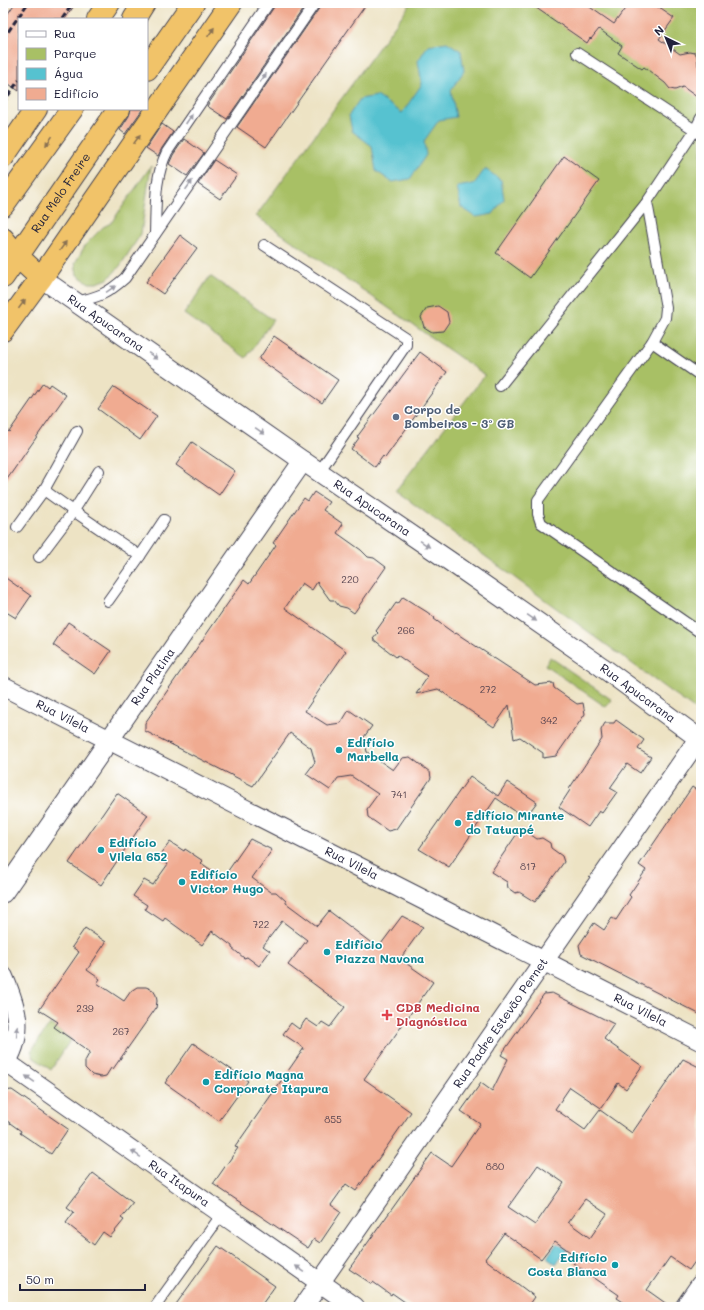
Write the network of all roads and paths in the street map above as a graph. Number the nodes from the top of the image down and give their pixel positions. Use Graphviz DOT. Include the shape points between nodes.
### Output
graph roads {
  1 [pos="109,3"];
  2 [pos="144,3"];
  3 [pos="193,3"];
  4 [pos="231,3"];
  5 [pos="269,3"];
  6 [pos="315,3"];
  7 [pos="99,18"];
  8 [pos="135,18"];
  9 [pos="578,53"];
  10 [pos="148,68"];
  11 [pos="35,110"];
  12 [pos="71,110"];
  13 [pos="118,110"];
  14 [pos="701,118"];
  15 [pos="698,133"];
  16 [pos="3,157"];
  17 [pos="647,202"];
  18 [pos="3,205"];
  19 [pos="155,234"];
  20 [pos="3,240"];
  21 [pos="264,244"];
  22 [pos="17,256"];
  23 [pos="3,277"];
  24 [pos="41,278"];
  25 [pos="75,302"];
  26 [pos="3,330"];
  27 [pos="652,342"];
  28 [pos="701,376"];
  29 [pos="500,386"];
  30 [pos="77,431"];
  31 [pos="303,461"];
  32 [pos="99,471"];
  33 [pos="319,472"];
  34 [pos="44,490"];
  35 [pos="73,512"];
  36 [pos="164,520"];
  37 [pos="17,527"];
  38 [pos="140,556"];
  39 [pos="39,557"];
  40 [pos="108,601"];
  41 [pos="701,633"];
  42 [pos="3,686"];
  43 [pos="700,739"];
  44 [pos="109,740"];
  45 [pos="3,893"];
  46 [pos="544,961"];
  47 [pos="3,976"];
  48 [pos="701,1041"];
  49 [pos="4,1064"];
  50 [pos="222,1214"];
  51 [pos="319,1283"];
  52 [pos="701,1284"];
  53 [pos="155,1307"];
  54 [pos="303,1307"];
  55 [pos="355,1307"];
  56 [pos="685,1307"];
  1 -- 7 [label="highway"];
  2 -- 8 [label="highway"];
  3 -- 10 [label="highway"];
  24 -- 4 [label="highway, one-way"];
  19 -- 5 [label="lane, one-way" via="157,180 161,164"];
  19 -- 6 [label="lane, one-way"];
  9 -- 15 [label="lane"];
  11 -- 16 [label="highway"];
  12 -- 18 [label="highway, one-way"];
  13 -- 22 [label="highway, Rua Melo Freire"];
  14 -- 15 [label="lane"];
  15 -- 17 [label="lane"];
  17 -- 27 [label="lane" via="666,308 665,318"];
  17 -- 29 [label="lane"];
  25 -- 19 [label="lane, one-way" via="96,298 113,289 125,278"];
  20 -- 22 [label="highway"];
  21 -- 33 [label="lane" via="406,338 406,345"];
  22 -- 23 [label="highway, Rua Melo Freire"];
  22 -- 24 [label="highway"];
  24 -- 25 [label="street, Rua Apucarana"];
  26 -- 24 [label="highway, one-way"];
  25 -- 31 [label="street, Rua Apucarana, one-way"];
  27 -- 28 [label="lane"];
  27 -- 41 [label="lane" via="538,500 538,514 541,523"];
  30 -- 34 [label="lane"];
  31 -- 33 [label="street, Rua Apucarana"];
  31 -- 44 [label="street, Rua Platina"];
  32 -- 35 [label="lane"];
  33 -- 43 [label="street, Rua Apucarana, one-way" via="602,667"];
  34 -- 35 [label="lane"];
  34 -- 37 [label="lane"];
  35 -- 38 [label="lane"];
  35 -- 39 [label="lane"];
  36 -- 38 [label="lane"];
  38 -- 40 [label="lane"];
  42 -- 44 [label="street, Rua Vilela"];
  43 -- 46 [label="street, Rua Padre Estevão Pernet"];
  44 -- 45 [label="street, Rua Platina"];
  44 -- 46 [label="street, Rua Vilela"];
  46 -- 48 [label="street, Rua Vilela"];
  46 -- 51 [label="street, Rua Padre Estevão Pernet"];
  49 -- 47 [label="street, one-way" via="15,1046 18,1034 17,1020"];
  50 -- 49 [label="street, Rua Itapura, one-way"];
  51 -- 50 [label="street, Rua Itapura, one-way"];
  50 -- 53 [label="lane"];
  51 -- 54 [label="street, Rua Padre Estevão Pernet"];
  51 -- 55 [label="street, Rua Itapura"];
  52 -- 56 [label="street"];
}
